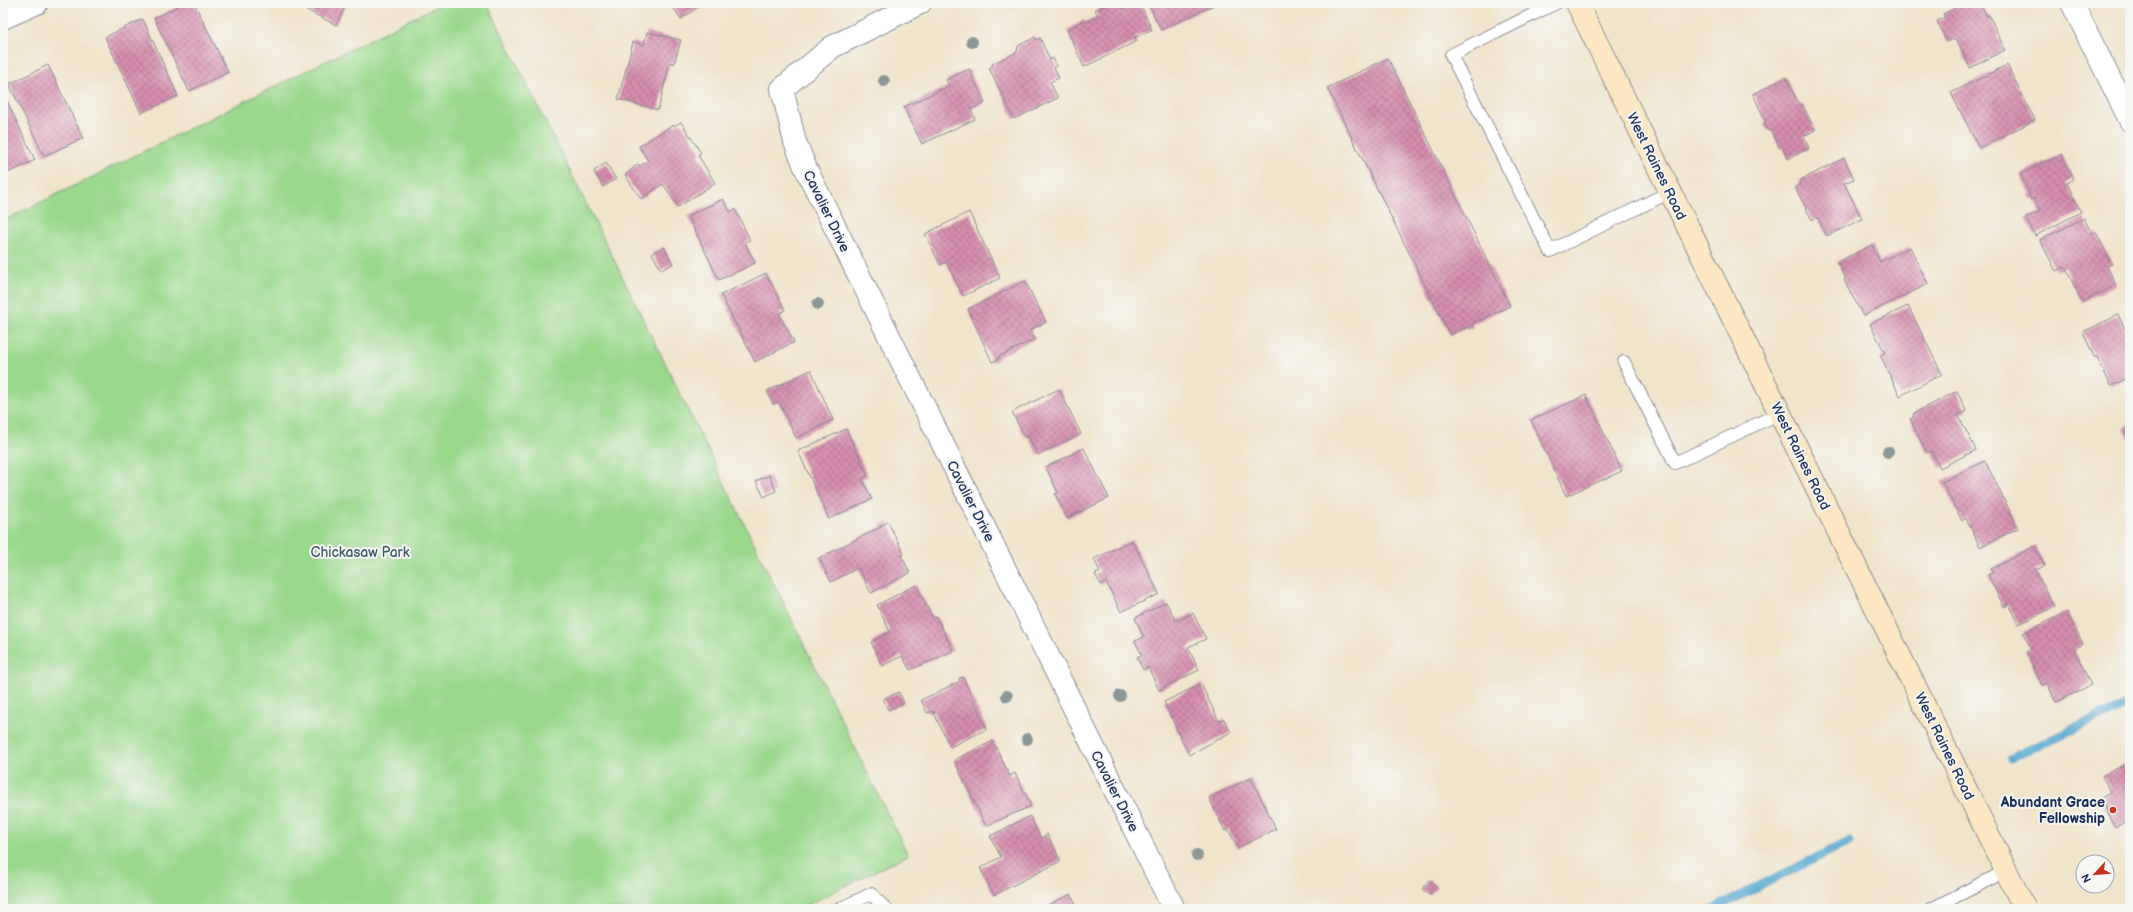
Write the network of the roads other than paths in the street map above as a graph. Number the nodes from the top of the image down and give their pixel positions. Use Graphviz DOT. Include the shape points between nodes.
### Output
graph roads {
  1 [pos="37,3"];
  2 [pos="920,3"];
  3 [pos="1556,3"];
  4 [pos="1577,3"];
  5 [pos="2072,3"];
  6 [pos="3,18"];
  7 [pos="2130,120"];
  8 [pos="1670,192"];
  9 [pos="1624,362"];
  10 [pos="1780,413"];
  11 [pos="2006,871"];
  12 [pos="839,909"];
  13 [pos="886,909"];
  14 [pos="1174,909"];
  15 [pos="1932,909"];
  16 [pos="2025,909"];
  1 -- 6 [label="street"];
  2 -- 14 [label="street, Cavalier Drive" via="832,47 782,89 795,142 806,169"];
  3 -- 8 [label="lane" via="1451,55 1550,251"];
  4 -- 8 [label="main road, West Raines Road"];
  5 -- 7 [label="street"];
  8 -- 10 [label="main road, West Raines Road"];
  9 -- 10 [label="lane" via="1675,464"];
  10 -- 11 [label="main road, West Raines Road"];
  11 -- 15 [label="lane"];
  11 -- 16 [label="main road, West Raines Road"];
  12 -- 13 [label="lane" via="871,894"];
}
